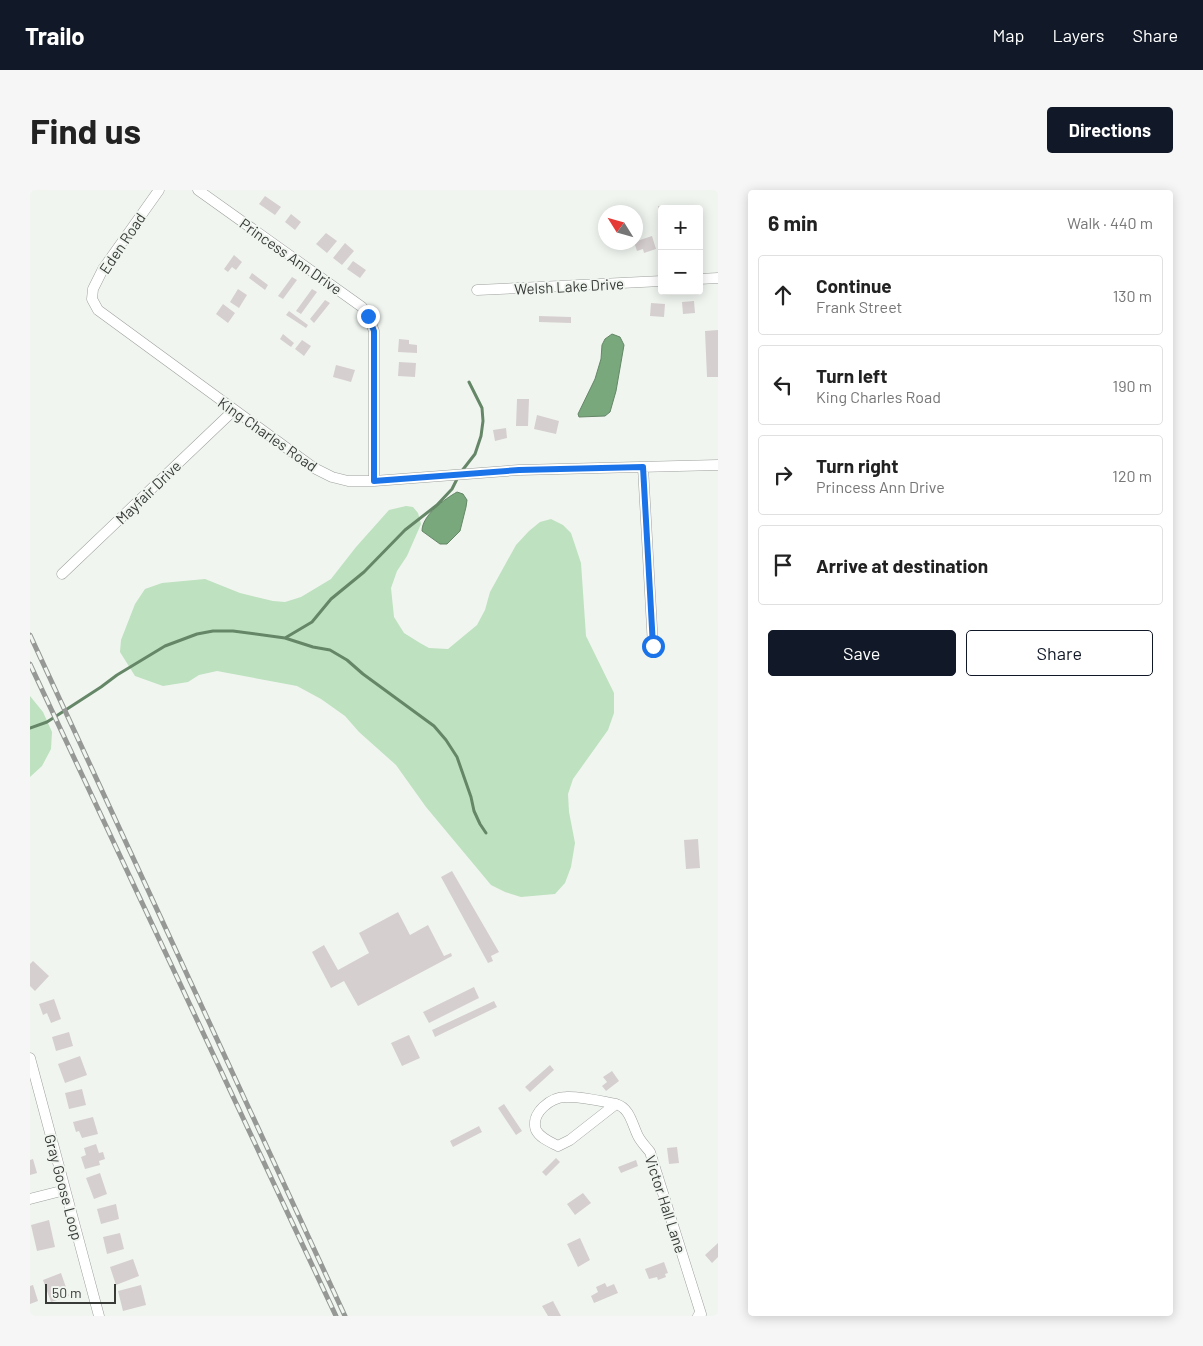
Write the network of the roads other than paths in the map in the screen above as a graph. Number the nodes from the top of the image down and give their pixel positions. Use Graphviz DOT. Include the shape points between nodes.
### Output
graph roads {
  1 [pos="159,190"];
  2 [pos="198,190"];
  3 [pos="718,278"];
  4 [pos="703,279"];
  5 [pos="658,281"];
  6 [pos="477,290"];
  7 [pos="92,299"];
  8 [pos="234,410"];
  9 [pos="718,464"];
  10 [pos="643,467"];
  11 [pos="374,481"];
  12 [pos="62,574"];
  13 [pos="653,646"];
  14 [pos="31,1063"];
  15 [pos="616,1104"];
  16 [pos="65,1190"];
  17 [pos="30,1199"];
  18 [pos="96,1315"];
  19 [pos="699,1315"];
  1 -- 7 [label="street, Eden Road" via="103,269 93,289"];
  2 -- 11 [label="street, Princess Ann Drive" via="362,307 368,316 374,331"];
  3 -- 4 [label="street"];
  5 -- 6 [label="street, Welsh Lake Drive"];
  7 -- 8 [label="street, King Charles Road" via="98,310"];
  8 -- 11 [label="street, King Charles Road" via="314,468 348,481"];
  8 -- 12 [label="street, Mayfair Drive"];
  9 -- 10 [label="street, King Charles Road"];
  10 -- 11 [label="street, King Charles Road" via="519,470"];
  10 -- 13 [label="street"];
  14 -- 16 [label="street, Gray Goose Loop"];
  15 -- 15 [label="street" via="558,1146 546,1141 537,1131 535,1121 539,1113 554,1099 565,1097"];
  15 -- 19 [label="street, Victor Hall Lane" via="622,1106 630,1117 650,1152"];
  16 -- 17 [label="street"];
  16 -- 18 [label="street, Gray Goose Loop"];
}
